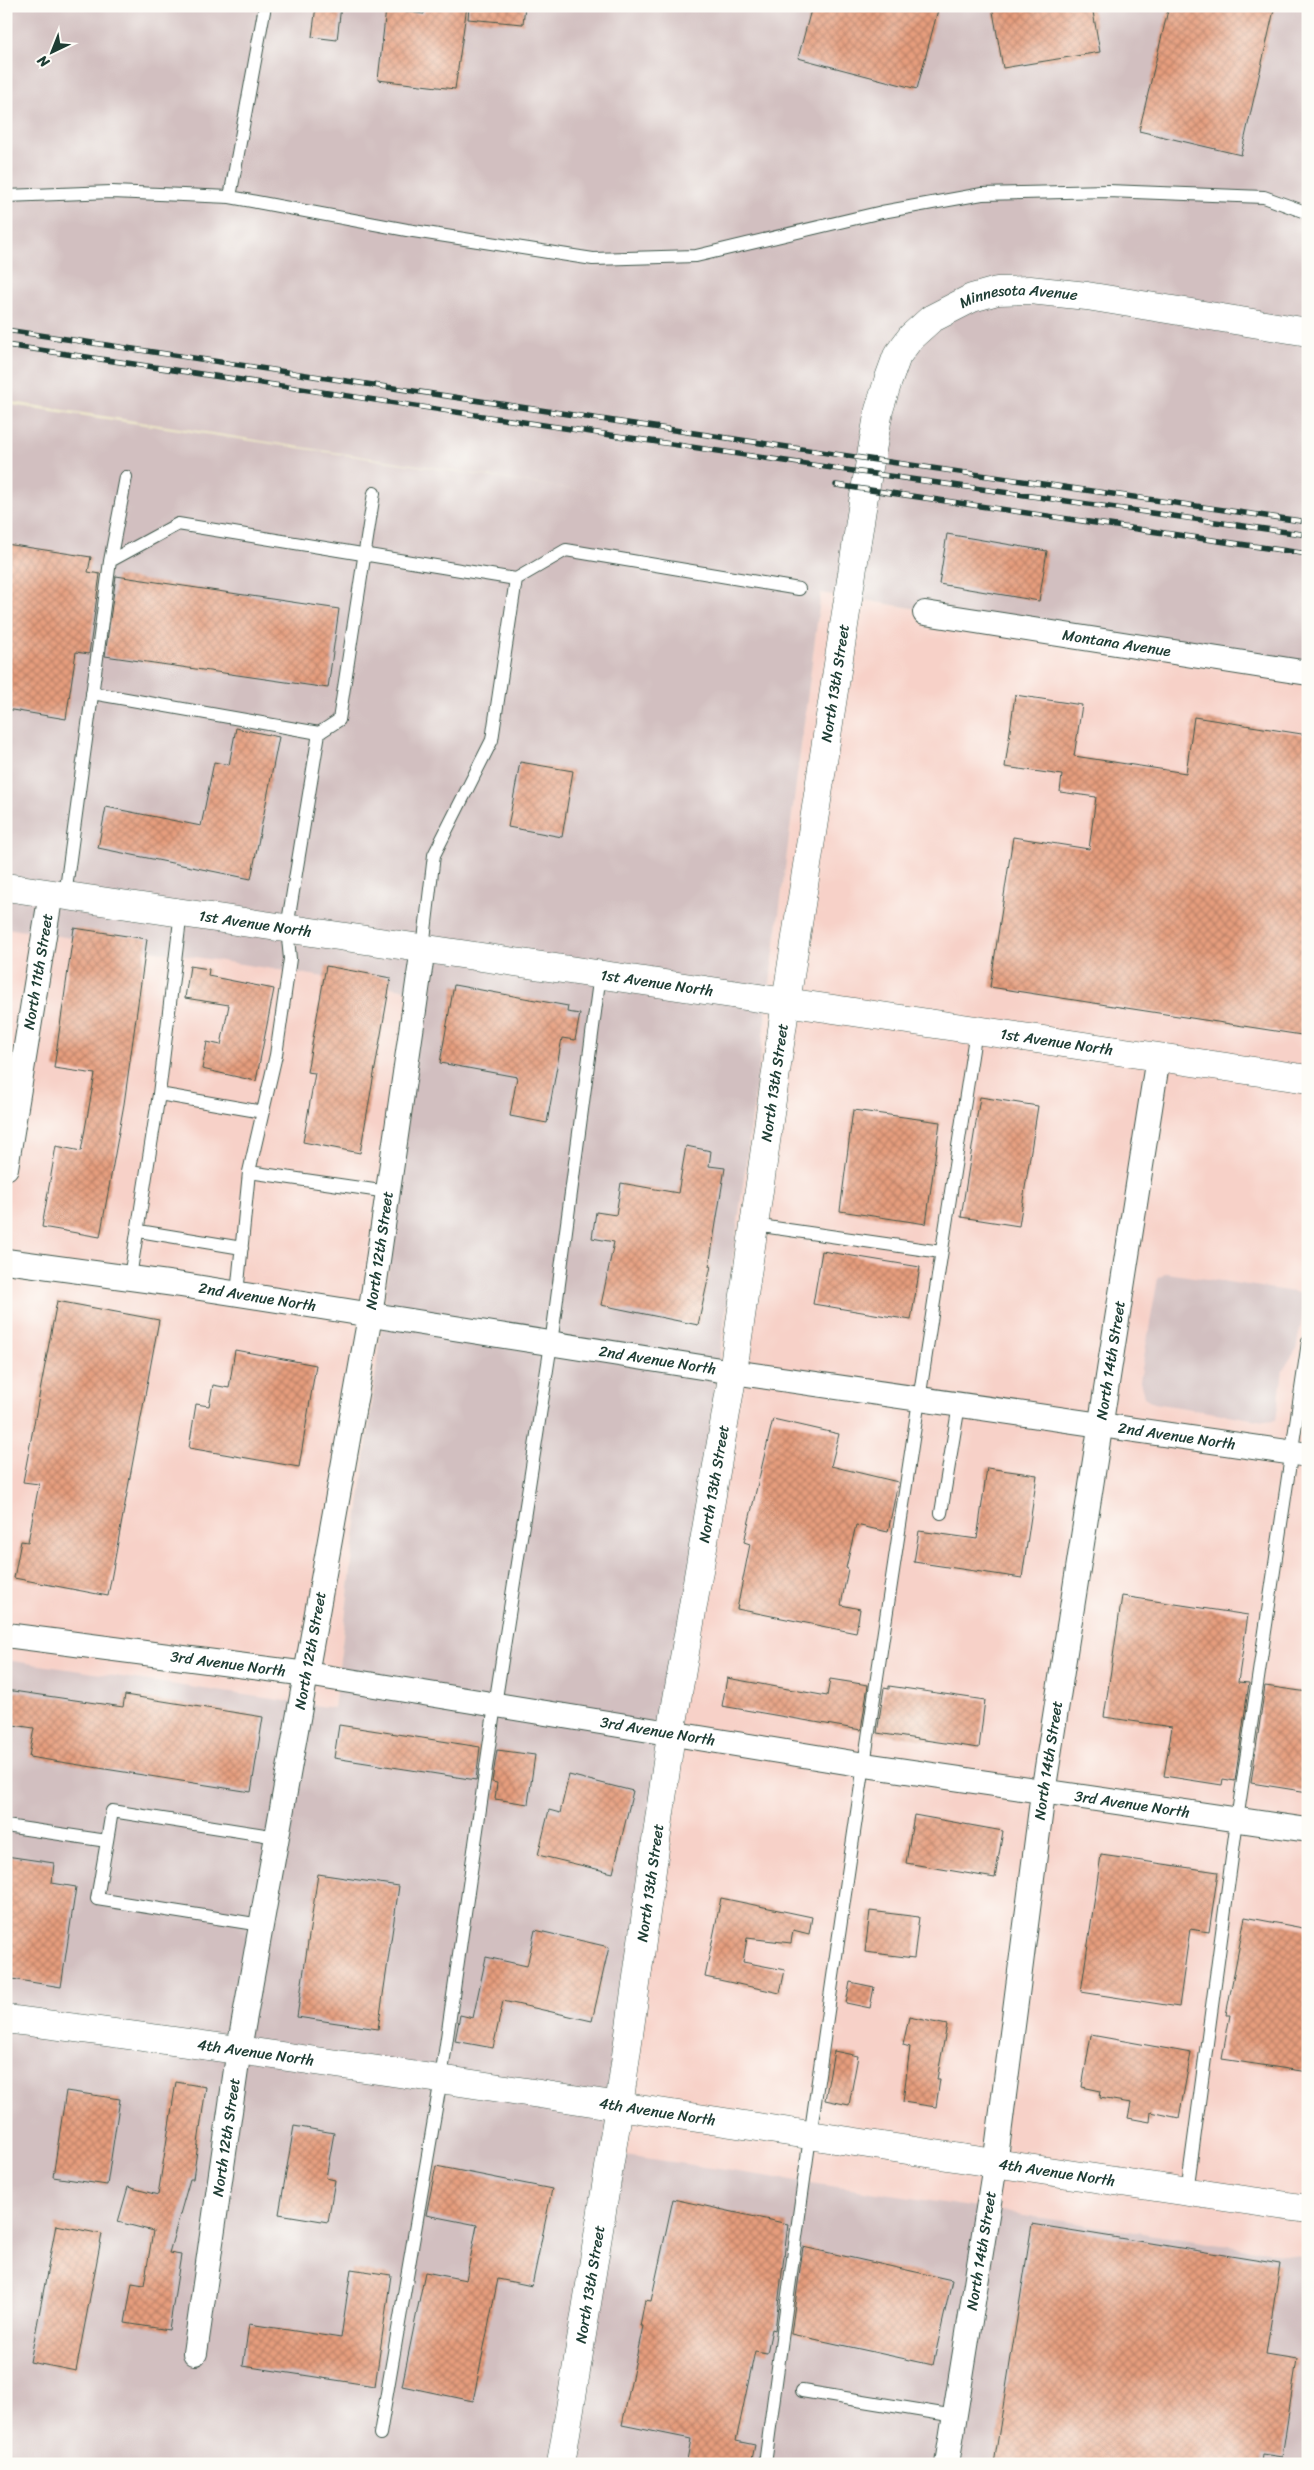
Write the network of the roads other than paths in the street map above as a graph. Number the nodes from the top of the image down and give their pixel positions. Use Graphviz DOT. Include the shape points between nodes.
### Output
graph roads {
  1 [pos="265,6"];
  2 [pos="6,196"];
  3 [pos="230,197"];
  4 [pos="1308,213"];
  5 [pos="1308,332"];
  6 [pos="126,477"];
  7 [pos="374,493"];
  8 [pos="863,502"];
  9 [pos="364,553"];
  10 [pos="110,561"];
  11 [pos="516,578"];
  12 [pos="799,589"];
  13 [pos="925,613"];
  14 [pos="1308,673"];
  15 [pos="92,693"];
  16 [pos="319,733"];
  17 [pos="6,887"];
  18 [pos="58,894"];
  19 [pos="181,912"];
  20 [pos="287,928"];
  21 [pos="423,948"];
  22 [pos="600,974"];
  23 [pos="786,1002"];
  24 [pos="976,1030"];
  25 [pos="1158,1056"];
  26 [pos="1308,1079"];
  27 [pos="159,1094"];
  28 [pos="263,1112"];
  29 [pos="6,1168"];
  30 [pos="249,1172"];
  31 [pos="388,1192"];
  32 [pos="754,1226"];
  33 [pos="139,1231"];
  34 [pos="242,1248"];
  35 [pos="941,1252"];
  36 [pos="6,1261"];
  37 [pos="130,1278"];
  38 [pos="238,1294"];
  39 [pos="370,1316"];
  40 [pos="1308,1342"];
  41 [pos="551,1344"];
  42 [pos="733,1372"];
  43 [pos="918,1399"];
  44 [pos="960,1405"];
  45 [pos="1099,1424"];
  46 [pos="1299,1454"];
  47 [pos="942,1513"];
  48 [pos="6,1635"];
  49 [pos="307,1674"];
  50 [pos="495,1705"];
  51 [pos="671,1734"];
  52 [pos="866,1765"];
  53 [pos="1043,1792"];
  54 [pos="1237,1820"];
  55 [pos="6,1826"];
  56 [pos="1308,1830"];
  57 [pos="277,1838"];
  58 [pos="107,1841"];
  59 [pos="261,1925"];
  60 [pos="6,2019"];
  61 [pos="239,2049"];
  62 [pos="442,2079"];
  63 [pos="619,2106"];
  64 [pos="809,2136"];
  65 [pos="995,2165"];
  66 [pos="1187,2192"];
  67 [pos="1308,2209"];
  68 [pos="195,2353"];
  69 [pos="802,2391"];
  70 [pos="955,2416"];
  71 [pos="380,2434"];
  72 [pos="560,2464"];
  73 [pos="765,2464"];
  74 [pos="947,2464"];
  1 -- 3 [label="lane"];
  2 -- 3 [label="lane" via="112,192"];
  3 -- 4 [label="lane" via="407,230 593,259 696,256 882,212 982,194 1108,192 1264,197"];
  5 -- 8 [label="main road, Minnesota Avenue" via="1030,290 972,298 931,319 911,336 897,356 879,410"];
  6 -- 10 [label="lane"];
  7 -- 9 [label="lane"];
  8 -- 23 [label="main road, North 13th Street"];
  9 -- 10 [label="lane" via="178,524"];
  9 -- 11 [label="lane"];
  9 -- 16 [label="lane" via="339,720"];
  10 -- 15 [label="lane"];
  11 -- 12 [label="lane" via="566,550"];
  11 -- 21 [label="lane" via="492,740 434,855"];
  13 -- 14 [label="street, Montana Avenue"];
  15 -- 16 [label="lane"];
  15 -- 18 [label="lane"];
  16 -- 20 [label="lane"];
  17 -- 18 [label="main road, 1st Avenue North"];
  18 -- 19 [label="main road, 1st Avenue North"];
  18 -- 29 [label="street, North 11th Street"];
  19 -- 20 [label="main road, 1st Avenue North"];
  19 -- 27 [label="lane"];
  20 -- 21 [label="main road, 1st Avenue North"];
  20 -- 28 [label="lane" via="290,960 276,1055"];
  21 -- 22 [label="main road, 1st Avenue North"];
  21 -- 31 [label="street, North 12th Street"];
  22 -- 23 [label="main road, 1st Avenue North"];
  22 -- 41 [label="lane"];
  23 -- 24 [label="main road, 1st Avenue North"];
  23 -- 32 [label="main road, North 13th Street"];
  24 -- 25 [label="main road, 1st Avenue North"];
  24 -- 35 [label="lane"];
  25 -- 26 [label="main road, 1st Avenue North"];
  25 -- 45 [label="street, North 14th Street"];
  27 -- 28 [label="lane"];
  27 -- 33 [label="lane"];
  28 -- 30 [label="lane"];
  30 -- 31 [label="lane"];
  30 -- 34 [label="lane"];
  31 -- 39 [label="street, North 12th Street"];
  32 -- 35 [label="lane"];
  32 -- 42 [label="main road, North 13th Street"];
  33 -- 34 [label="lane"];
  33 -- 37 [label="lane"];
  34 -- 38 [label="lane"];
  35 -- 43 [label="lane"];
  36 -- 37 [label="street, 2nd Avenue North"];
  37 -- 38 [label="street, 2nd Avenue North"];
  38 -- 39 [label="street, 2nd Avenue North"];
  39 -- 41 [label="street, 2nd Avenue North"];
  39 -- 49 [label="street, North 12th Street"];
  40 -- 46 [label="lane"];
  41 -- 42 [label="street, 2nd Avenue North"];
  41 -- 50 [label="lane"];
  42 -- 43 [label="street, 2nd Avenue North"];
  42 -- 51 [label="main road, North 13th Street"];
  43 -- 44 [label="street, 2nd Avenue North"];
  43 -- 52 [label="lane"];
  44 -- 45 [label="street, 2nd Avenue North"];
  44 -- 47 [label="lane"];
  45 -- 46 [label="street, 2nd Avenue North"];
  45 -- 53 [label="street, North 14th Street"];
  46 -- 54 [label="lane"];
  48 -- 49 [label="street, 3rd Avenue North"];
  49 -- 50 [label="street, 3rd Avenue North"];
  49 -- 57 [label="street, North 12th Street"];
  50 -- 51 [label="street, 3rd Avenue North"];
  50 -- 62 [label="lane"];
  51 -- 52 [label="street, 3rd Avenue North"];
  51 -- 63 [label="main road, North 13th Street"];
  52 -- 53 [label="street, 3rd Avenue North"];
  52 -- 64 [label="lane"];
  53 -- 54 [label="street, 3rd Avenue North"];
  53 -- 65 [label="street, North 14th Street"];
  54 -- 56 [label="street, 3rd Avenue North"];
  54 -- 66 [label="lane"];
  55 -- 58 [label="lane"];
  57 -- 58 [label="lane" via="112,1811"];
  57 -- 59 [label="street, North 12th Street"];
  58 -- 59 [label="lane" via="97,1899"];
  59 -- 61 [label="street, North 12th Street"];
  60 -- 61 [label="main road, 4th Avenue North"];
  61 -- 62 [label="main road, 4th Avenue North"];
  61 -- 68 [label="street, North 12th Street"];
  62 -- 63 [label="main road, 4th Avenue North"];
  62 -- 71 [label="lane"];
  63 -- 64 [label="main road, 4th Avenue North"];
  63 -- 72 [label="main road, North 13th Street"];
  64 -- 65 [label="main road, 4th Avenue North"];
  64 -- 73 [label="lane"];
  65 -- 66 [label="main road, 4th Avenue North"];
  65 -- 70 [label="street, North 14th Street"];
  66 -- 67 [label="main road, 4th Avenue North"];
  69 -- 70 [label="lane"];
  70 -- 74 [label="street, North 14th Street"];
}
